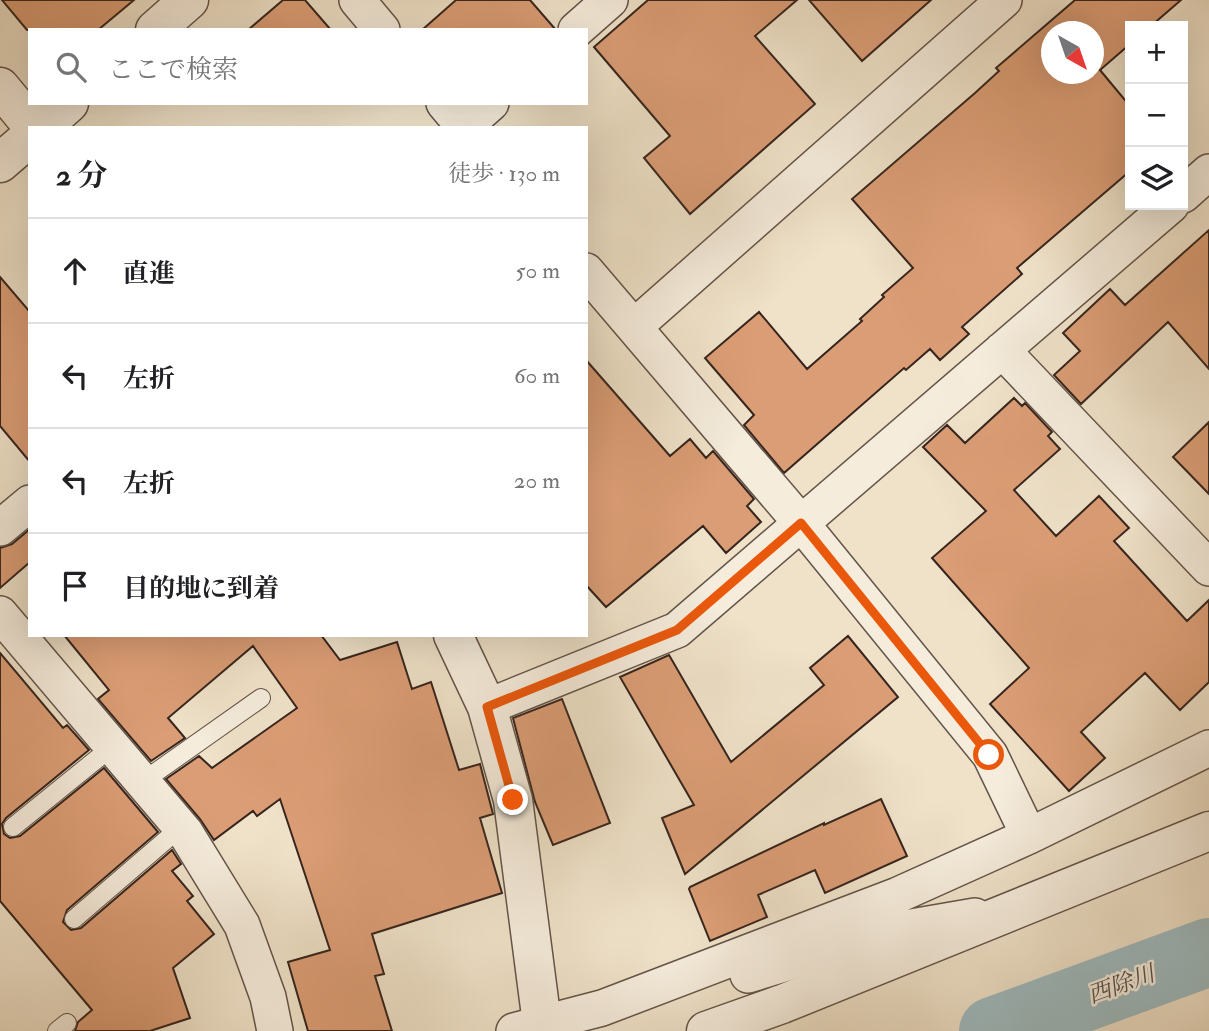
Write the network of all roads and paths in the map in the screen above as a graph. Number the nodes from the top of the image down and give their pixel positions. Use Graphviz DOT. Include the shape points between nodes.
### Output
graph roads {
  1 [pos="189,0"];
  2 [pos="357,0"];
  3 [pos="610,0"];
  4 [pos="1004,0"];
  5 [pos="157,28"];
  6 [pos="380,28"];
  7 [pos="578,28"];
  8 [pos="0,87"];
  9 [pos="67,105"];
  10 [pos="446,105"];
  11 [pos="489,105"];
  12 [pos="32,126"];
  13 [pos="43,126"];
  14 [pos="463,126"];
  15 [pos="465,126"];
  16 [pos="28,140"];
  17 [pos="0,163"];
  18 [pos="1193,193"];
  19 [pos="588,273"];
  20 [pos="634,327"];
  21 [pos="1002,350"];
  22 [pos="28,505"];
  23 [pos="801,523"];
  24 [pos="0,528"];
  25 [pos="1209,568"];
  26 [pos="0,614"];
  27 [pos="454,637"];
  28 [pos="261,698"];
  29 [pos="487,707"];
  30 [pos="113,747"];
  31 [pos="1209,748"];
  32 [pos="142,782"];
  33 [pos="13,827"];
  34 [pos="181,827"];
  35 [pos="1209,831"];
  36 [pos="1030,836"];
  37 [pos="1021,908"];
  38 [pos="74,919"];
  39 [pos="602,1008"];
  40 [pos="533,1028"];
  41 [pos="275,1031"];
  42 [pos="706,1031"];
  1 -- 5 [label="street"];
  2 -- 6 [label="street"];
  3 -- 7 [label="street"];
  4 -- 20 [label="street"];
  8 -- 12 [label="street"];
  9 -- 13 [label="street"];
  10 -- 14 [label="street"];
  11 -- 15 [label="street"];
  16 -- 17 [label="street"];
  18 -- 21 [label="street"];
  19 -- 20 [label="street"];
  20 -- 23 [label="street"];
  21 -- 23 [label="street"];
  21 -- 25 [label="street"];
  22 -- 24 [label="street"];
  23 -- 29 [label="street" via="677,630"];
  23 -- 36 [label="street" via="989,755"];
  26 -- 30 [label="street"];
  27 -- 29 [label="street"];
  28 -- 32 [label="lane"];
  29 -- 40 [label="street" via="513,800"];
  30 -- 32 [label="street"];
  30 -- 33 [label="lane"];
  31 -- 36 [label="street"];
  32 -- 34 [label="street"];
  34 -- 38 [label="lane"];
  34 -- 41 [label="street" via="242,925"];
  35 -- 37 [label="street"];
  36 -- 39 [label="street" via="898,895"];
  37 -- 39 [label="street" via="894,930 678,997"];
  37 -- 42 [label="street"];
  39 -- 40 [label="street"];
}
